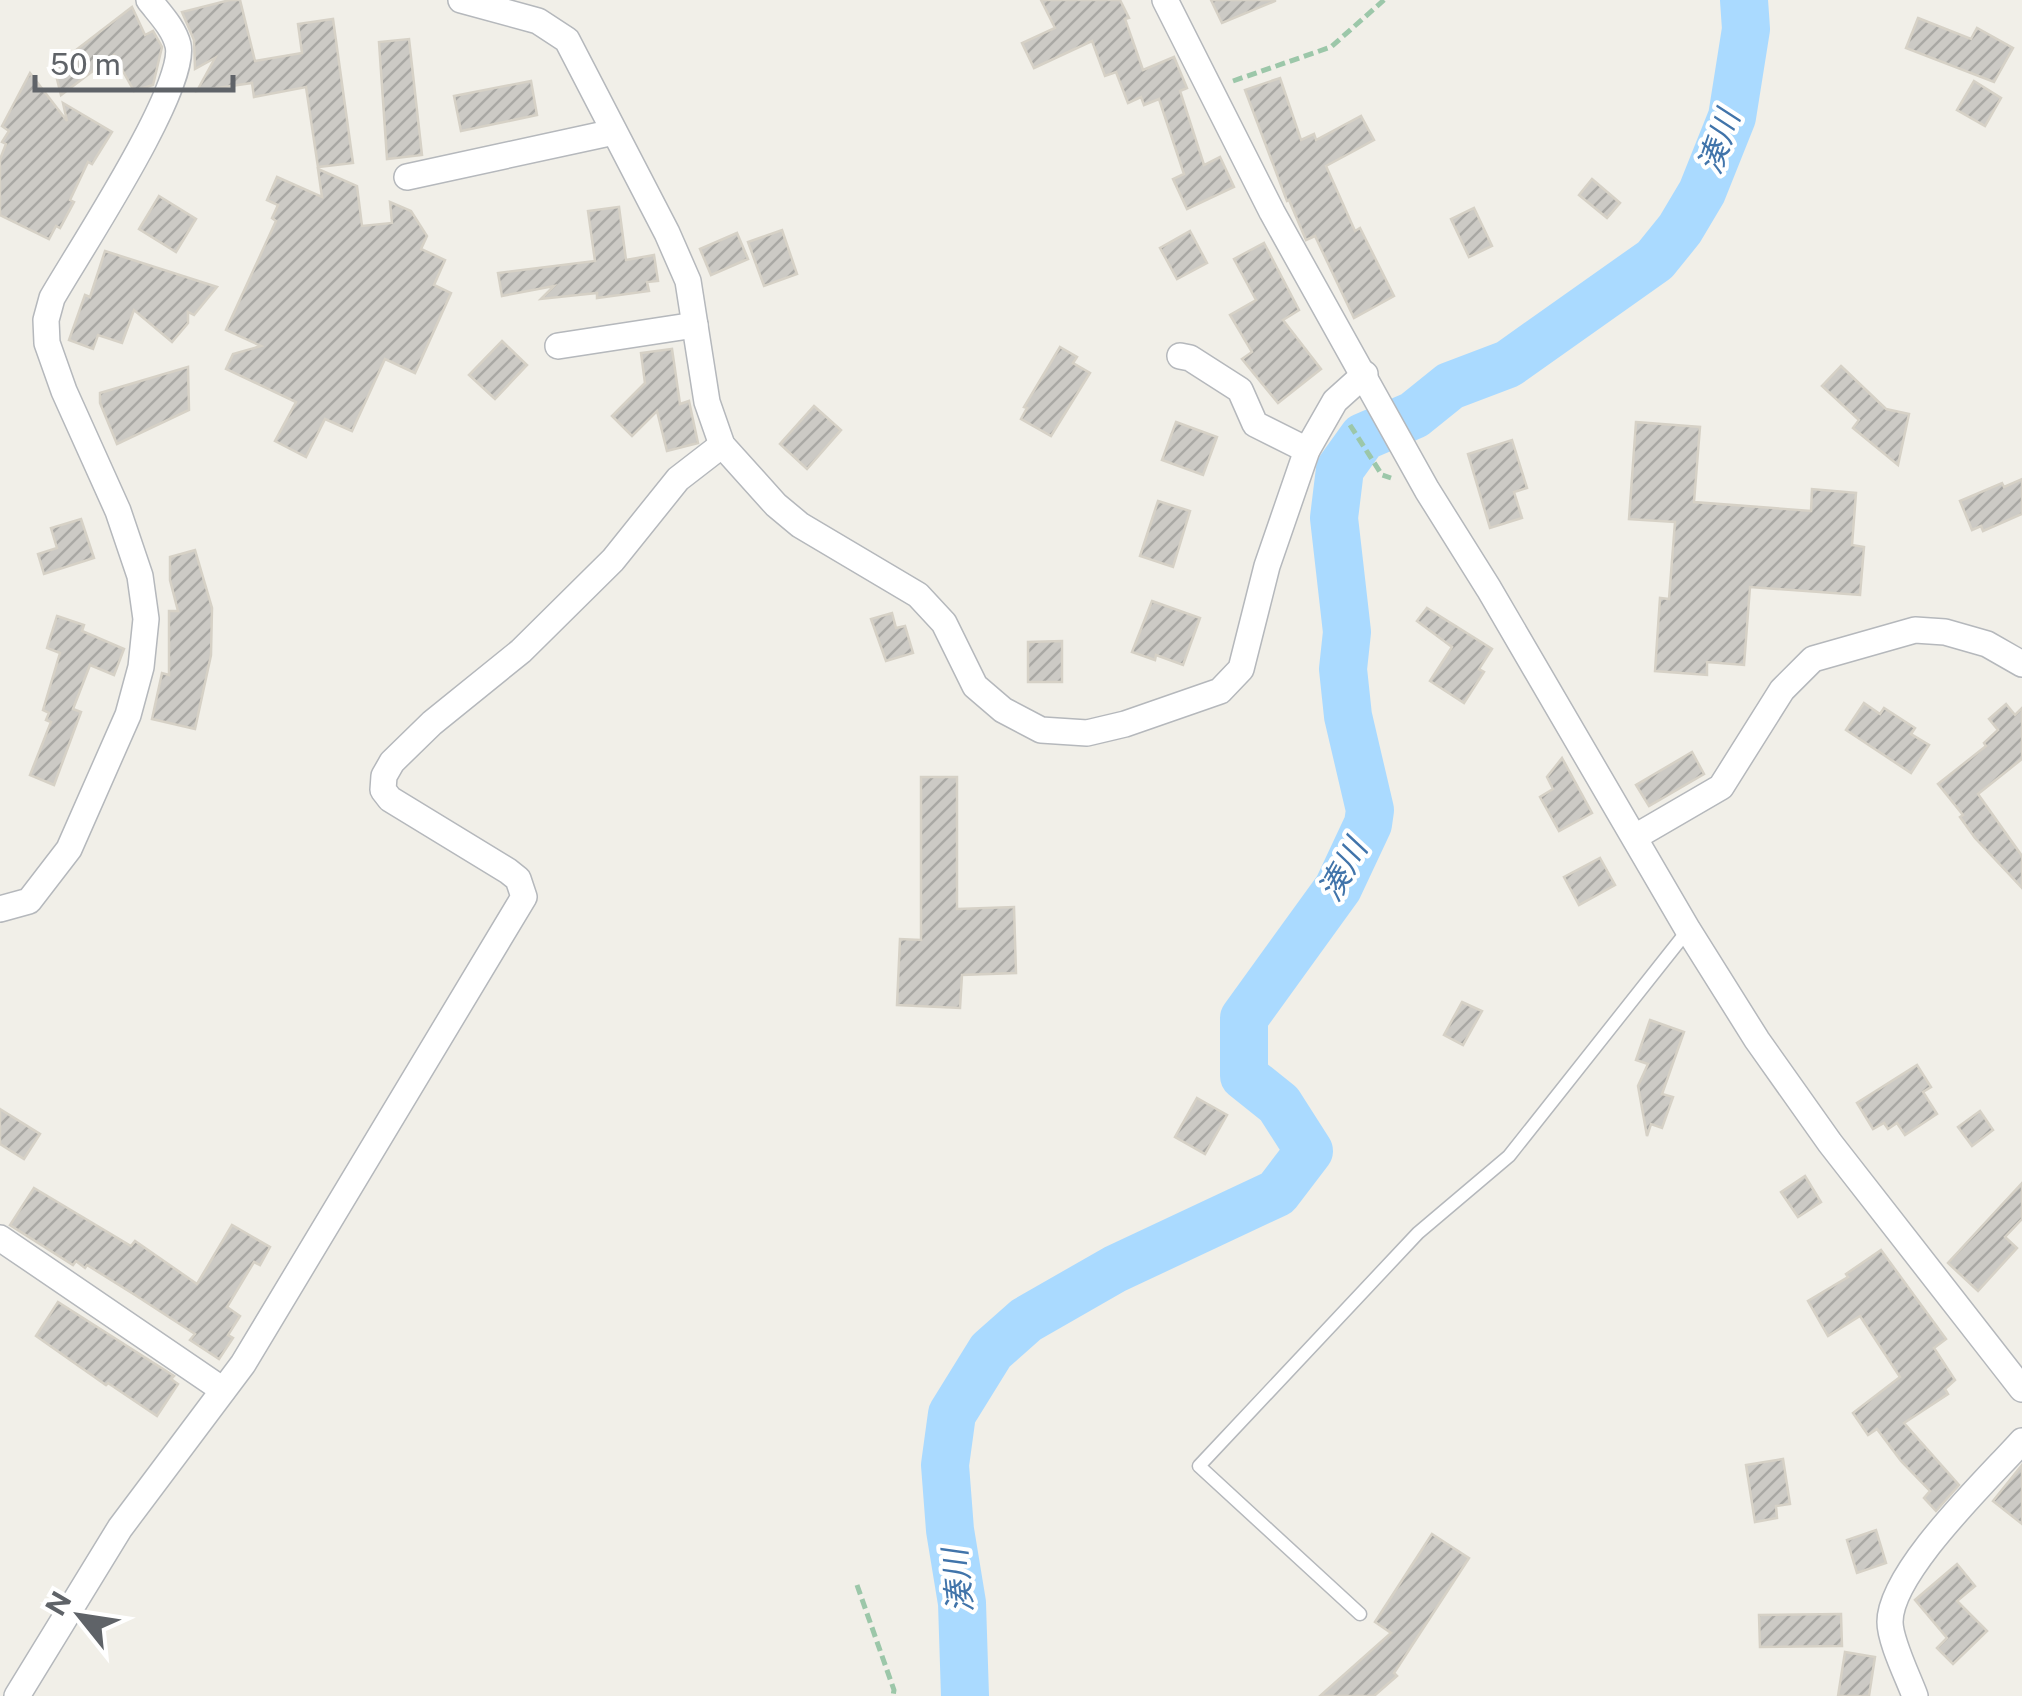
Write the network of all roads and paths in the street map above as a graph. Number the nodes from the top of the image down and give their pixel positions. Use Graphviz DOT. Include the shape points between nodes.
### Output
graph roads {
  1 [pos="148,0"];
  2 [pos="461,0"];
  3 [pos="1165,0"];
  4 [pos="1384,0"];
  5 [pos="1212,89"];
  6 [pos="614,132"];
  7 [pos="407,178"];
  8 [pos="695,325"];
  9 [pos="558,346"];
  10 [pos="1180,356"];
  11 [pos="1369,382"];
  12 [pos="1335,401"];
  13 [pos="722,445"];
  14 [pos="1307,450"];
  15 [pos="1382,474"];
  16 [pos="2022,664"];
  17 [pos="1634,837"];
  18 [pos="0,910"];
  19 [pos="1688,930"];
  20 [pos="0,1238"];
  21 [pos="2022,1389"];
  22 [pos="223,1390"];
  23 [pos="2022,1441"];
  24 [pos="857,1585"];
  25 [pos="1360,1614"];
  26 [pos="16,1696"];
  27 [pos="893,1696"];
  28 [pos="1915,1696"];
  1 -- 18 [label="street" via="179,47 177,72 46,320 64,391 140,576 146,619 141,667 128,715 69,849 30,900"];
  2 -- 6 [label="street" via="538,21 567,40"];
  3 -- 5 [label="street"];
  4 -- 5 [label="path" via="1330,47"];
  5 -- 11 [label="street" via="1272,212"];
  6 -- 7 [label="street"];
  6 -- 8 [label="street" via="688,281"];
  8 -- 9 [label="street"];
  8 -- 13 [label="street" via="707,402"];
  10 -- 14 [label="street" via="1240,390 1256,424"];
  11 -- 12 [label="street"];
  11 -- 17 [label="street" via="1426,490"];
  12 -- 14 [label="street"];
  12 -- 15 [label="path"];
  13 -- 14 [label="street" via="800,524 918,595 944,623 976,686 1003,710 1041,730 1087,732 1220,692 1241,669"];
  13 -- 22 [label="street" via="678,479 613,560 520,651 432,723 384,776 390,799 508,871 524,897"];
  16 -- 17 [label="street" via="1987,644 1915,630 1813,659 1782,690 1722,787"];
  17 -- 19 [label="street"];
  19 -- 21 [label="street" via="1830,1143"];
  19 -- 25 [label="lane" via="1509,1156 1418,1233 1198,1466"];
  20 -- 22 [label="street"];
  22 -- 26 [label="street" via="120,1528"];
  23 -- 28 [label="street" via="1914,1563 1894,1602 1890,1624"];
  24 -- 27 [label="path"];
}
